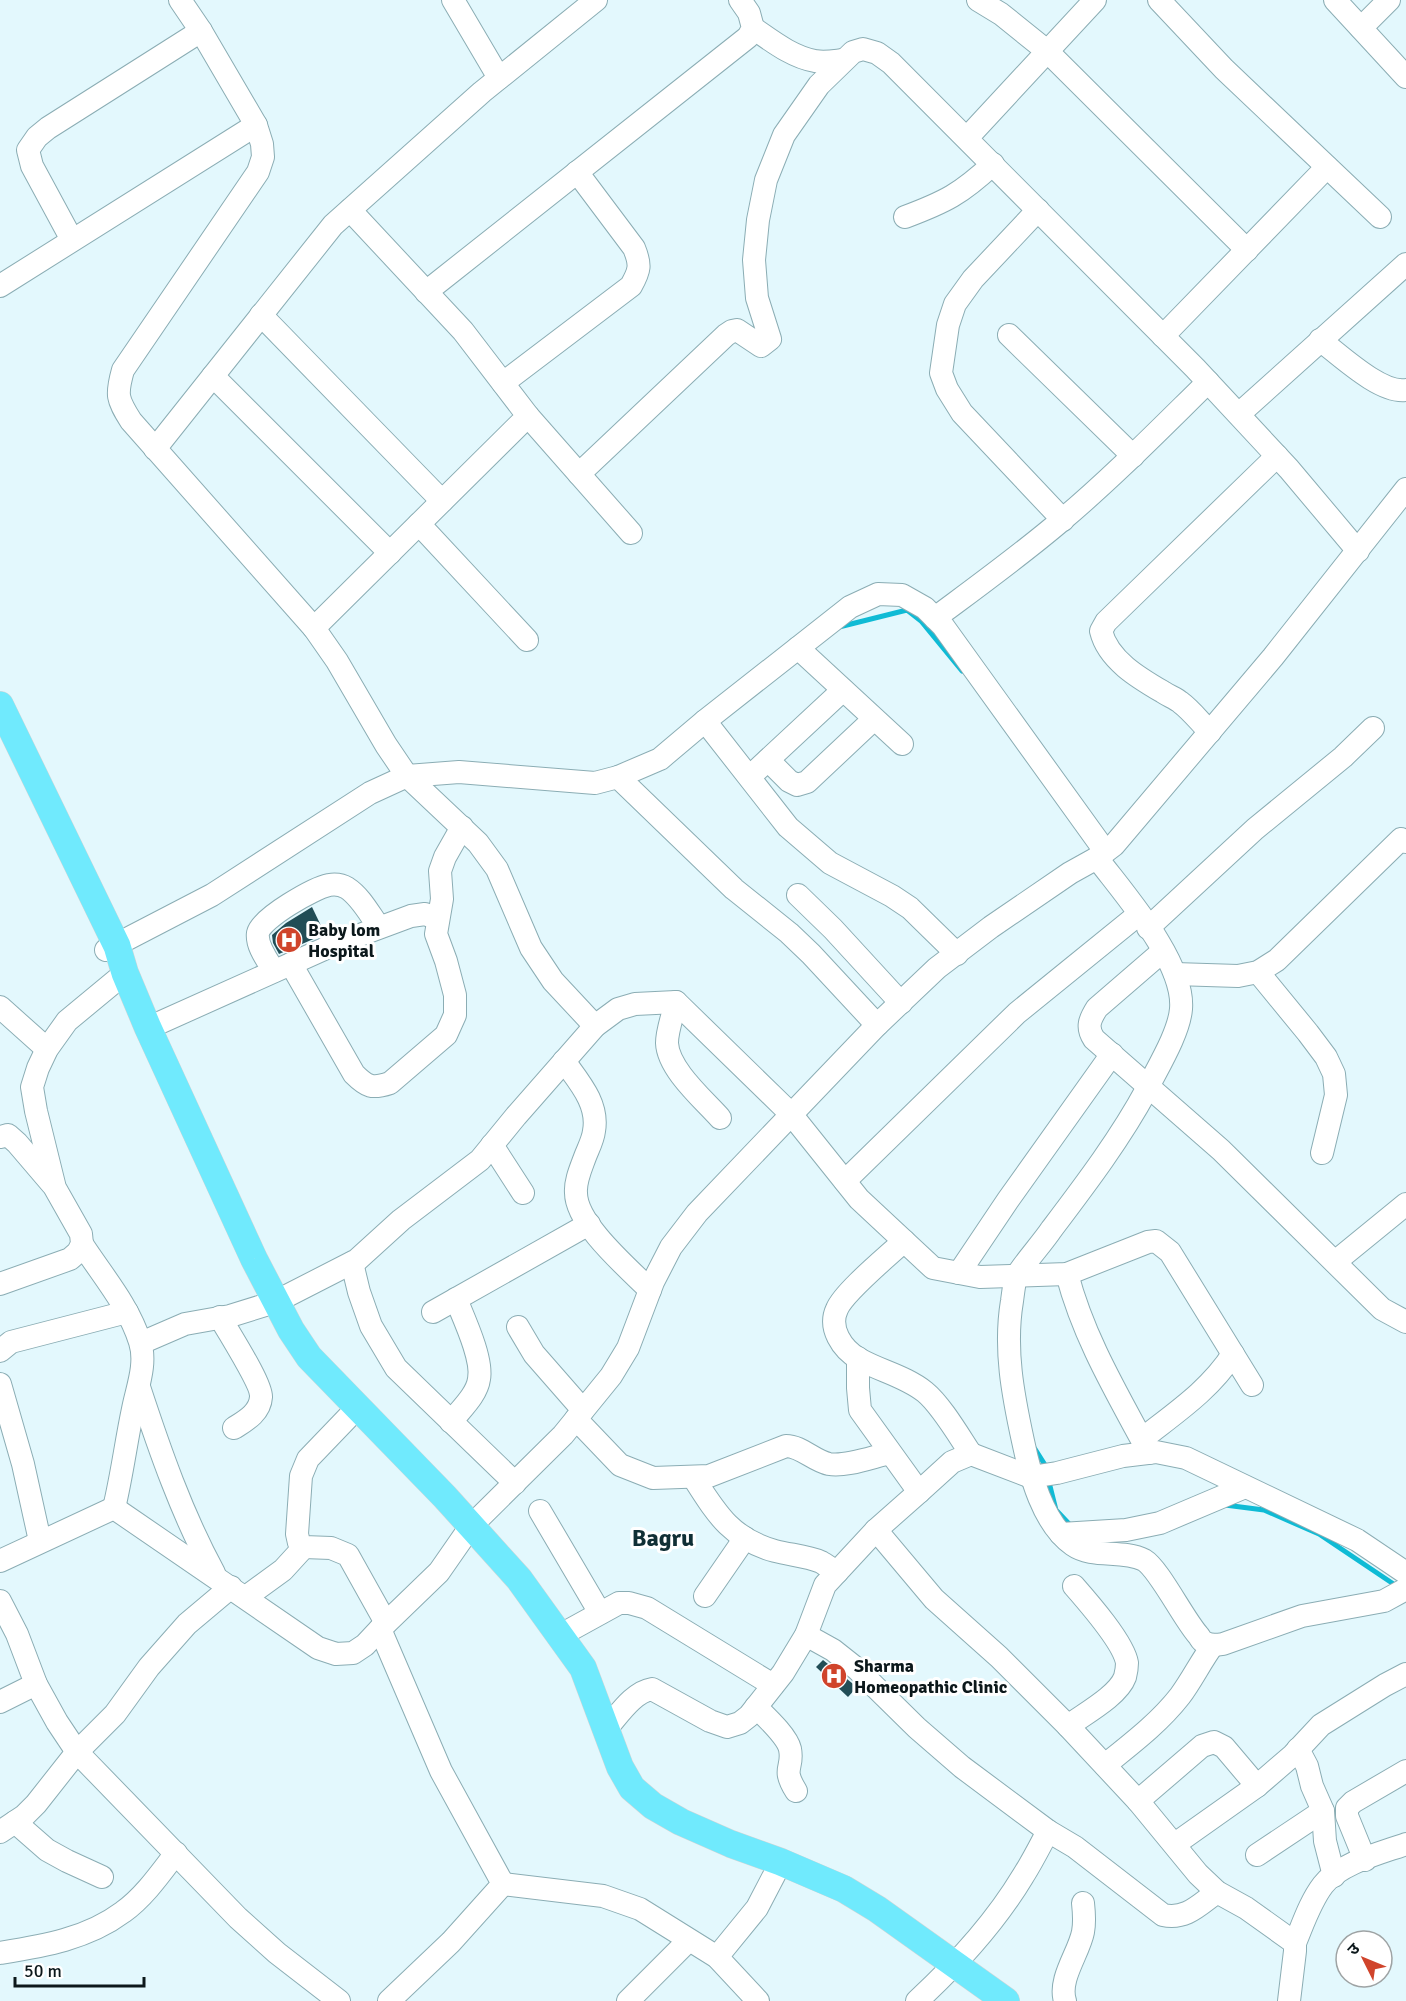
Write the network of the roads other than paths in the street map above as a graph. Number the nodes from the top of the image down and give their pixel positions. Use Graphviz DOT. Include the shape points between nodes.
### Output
graph roads {
  1 [pos="180,0"];
  2 [pos="453,0"];
  3 [pos="596,0"];
  4 [pos="740,0"];
  5 [pos="978,0"];
  6 [pos="1095,0"];
  7 [pos="1159,0"];
  8 [pos="1335,0"];
  9 [pos="1389,0"];
  10 [pos="1361,27"];
  11 [pos="753,28"];
  12 [pos="201,31"];
  13 [pos="1047,51"];
  14 [pos="843,60"];
  15 [pos="1406,77"];
  16 [pos="499,78"];
  17 [pos="256,125"];
  18 [pos="966,138"];
  19 [pos="993,164"];
  20 [pos="1328,167"];
  21 [pos="577,172"];
  22 [pos="350,210"];
  23 [pos="1038,210"];
  24 [pos="905,217"];
  25 [pos="1380,217"];
  26 [pos="72,240"];
  27 [pos="1247,250"];
  28 [pos="1403,271"];
  29 [pos="0,286"];
  30 [pos="426,292"];
  31 [pos="261,315"];
  32 [pos="1010,335"];
  33 [pos="1163,336"];
  34 [pos="1320,340"];
  35 [pos="213,376"];
  36 [pos="1208,382"];
  37 [pos="503,383"];
  38 [pos="1406,390"];
  39 [pos="1239,414"];
  40 [pos="528,416"];
  41 [pos="155,449"];
  42 [pos="1133,456"];
  43 [pos="1277,456"];
  44 [pos="579,474"];
  45 [pos="1406,489"];
  46 [pos="442,501"];
  47 [pos="1063,520"];
  48 [pos="419,524"];
  49 [pos="631,532"];
  50 [pos="1358,550"];
  51 [pos="390,553"];
  52 [pos="935,618"];
  53 [pos="314,627"];
  54 [pos="527,640"];
  55 [pos="798,648"];
  56 [pos="843,690"];
  57 [pos="0,705"];
  58 [pos="874,719"];
  59 [pos="705,721"];
  60 [pos="1373,728"];
  61 [pos="0,732"];
  62 [pos="1210,732"];
  63 [pos="902,744"];
  64 [pos="768,759"];
  65 [pos="407,776"];
  66 [pos="618,777"];
  67 [pos="750,778"];
  68 [pos="462,827"];
  69 [pos="1406,842"];
  70 [pos="1101,855"];
  71 [pos="798,895"];
  72 [pos="438,919"];
  73 [pos="1143,921"];
  74 [pos="380,927"];
  75 [pos="1163,951"];
  76 [pos="957,954"];
  77 [pos="117,958"];
  78 [pos="282,968"];
  79 [pos="1258,972"];
  80 [pos="1175,974"];
  81 [pos="676,1002"];
  82 [pos="901,1003"];
  83 [pos="0,1007"];
  84 [pos="877,1025"];
  85 [pos="595,1026"];
  86 [pos="148,1028"];
  87 [pos="47,1049"];
  88 [pos="1112,1054"];
  89 [pos="564,1061"];
  90 [pos="1148,1086"];
  91 [pos="791,1114"];
  92 [pos="720,1118"];
  93 [pos="0,1137"];
  94 [pos="492,1145"];
  95 [pos="1322,1153"];
  96 [pos="845,1181"];
  97 [pos="55,1188"];
  98 [pos="523,1193"];
  99 [pos="1406,1204"];
  100 [pos="589,1224"];
  101 [pos="904,1241"];
  102 [pos="82,1244"];
  103 [pos="1335,1262"];
  104 [pos="352,1263"];
  105 [pos="959,1273"];
  106 [pos="1067,1275"];
  107 [pos="1016,1276"];
  108 [pos="2,1280"];
  109 [pos="650,1290"];
  110 [pos="456,1299"];
  111 [pos="275,1302"];
  112 [pos="127,1312"];
  113 [pos="433,1312"];
  114 [pos="220,1317"];
  115 [pos="1406,1322"];
  116 [pos="519,1327"];
  117 [pos="141,1343"];
  118 [pos="0,1351"];
  119 [pos="1233,1354"];
  120 [pos="858,1358"];
  121 [pos="0,1384"];
  122 [pos="1252,1385"];
  123 [pos="139,1387"];
  124 [pos="357,1408"];
  125 [pos="580,1414"];
  126 [pos="451,1422"];
  127 [pos="234,1428"];
  128 [pos="1146,1446"];
  129 [pos="890,1453"];
  130 [pos="971,1454"];
  131 [pos="1031,1477"];
  132 [pos="693,1478"];
  133 [pos="515,1483"];
  134 [pos="1245,1487"];
  135 [pos="919,1492"];
  136 [pos="114,1508"];
  137 [pos="540,1510"];
  138 [pos="471,1526"];
  139 [pos="876,1530"];
  140 [pos="1061,1534"];
  141 [pos="745,1538"];
  142 [pos="40,1541"];
  143 [pos="304,1547"];
  144 [pos="0,1561"];
  145 [pos="837,1572"];
  146 [pos="1406,1573"];
  147 [pos="1074,1586"];
  148 [pos="231,1587"];
  149 [pos="1406,1589"];
  150 [pos="705,1596"];
  151 [pos="0,1601"];
  152 [pos="600,1613"];
  153 [pos="383,1626"];
  154 [pos="806,1635"];
  155 [pos="559,1636"];
  156 [pos="1213,1645"];
  157 [pos="1406,1674"];
  158 [pos="36,1684"];
  159 [pos="773,1686"];
  160 [pos="0,1702"];
  161 [pos="756,1707"];
  162 [pos="1068,1726"];
  163 [pos="606,1729"];
  164 [pos="1299,1749"];
  165 [pos="77,1752"];
  166 [pos="1105,1765"];
  167 [pos="1406,1771"];
  168 [pos="1257,1786"];
  169 [pos="796,1791"];
  170 [pos="1138,1801"];
  171 [pos="1323,1811"];
  172 [pos="7,1827"];
  173 [pos="1048,1831"];
  174 [pos="1406,1844"];
  175 [pos="1175,1845"];
  176 [pos="177,1853"];
  177 [pos="1257,1855"];
  178 [pos="1365,1860"];
  179 [pos="781,1862"];
  180 [pos="1334,1876"];
  181 [pos="102,1877"];
  182 [pos="503,1884"];
  183 [pos="1216,1892"];
  184 [pos="1083,1903"];
  185 [pos="688,1941"];
  186 [pos="1295,1943"];
  187 [pos="0,1953"];
  188 [pos="717,1957"];
  189 [pos="954,1965"];
  190 [pos="339,2001"];
  191 [pos="390,2001"];
  192 [pos="628,2001"];
  193 [pos="758,2001"];
  194 [pos="917,2001"];
  195 [pos="1006,2001"];
  196 [pos="1065,2001"];
  197 [pos="1289,2001"];
  1 -- 12 [label="street"];
  2 -- 16 [label="street"];
  3 -- 16 [label="street"];
  4 -- 11 [label="street"];
  5 -- 13 [label="street"];
  6 -- 13 [label="street"];
  7 -- 20 [label="street" via="1224,69"];
  8 -- 10 [label="street"];
  9 -- 10 [label="street"];
  10 -- 15 [label="street"];
  11 -- 14 [label="street" via="801,57 817,62"];
  11 -- 21 [label="street" via="748,37"];
  12 -- 17 [label="street"];
  12 -- 26 [label="street" via="48,128 28,150 32,166"];
  13 -- 18 [label="street"];
  13 -- 27 [label="street"];
  14 -- 18 [label="street" via="863,49 876,52"];
  14 -- 44 [label="street" via="819,85 784,135 766,180 754,260 757,298 770,339 761,346 738,330 726,335"];
  16 -- 22 [label="street"];
  17 -- 26 [label="street"];
  17 -- 41 [label="street" via="263,157 258,172 123,370 118,386 118,401"];
  18 -- 19 [label="street"];
  19 -- 23 [label="street"];
  19 -- 24 [label="street" via="959,193"];
  20 -- 25 [label="street"];
  20 -- 27 [label="street"];
  21 -- 30 [label="street"];
  21 -- 37 [label="street" via="634,248 640,261 638,274 631,286"];
  22 -- 30 [label="street"];
  22 -- 31 [label="street" via="333,225"];
  23 -- 33 [label="street"];
  23 -- 47 [label="street" via="955,303 941,373 962,413"];
  26 -- 29 [label="street"];
  27 -- 33 [label="street"];
  28 -- 34 [label="street"];
  30 -- 37 [label="street" via="463,331"];
  31 -- 35 [label="street"];
  31 -- 46 [label="street"];
  32 -- 42 [label="street"];
  33 -- 36 [label="street"];
  34 -- 38 [label="street" via="1382,386 1397,392"];
  34 -- 39 [label="street"];
  35 -- 41 [label="street"];
  35 -- 51 [label="street"];
  36 -- 39 [label="street"];
  36 -- 42 [label="street"];
  37 -- 40 [label="street"];
  39 -- 43 [label="street"];
  40 -- 44 [label="street"];
  40 -- 46 [label="street"];
  41 -- 53 [label="street"];
  42 -- 47 [label="street"];
  43 -- 50 [label="street"];
  43 -- 62 [label="street" via="1101,631 1117,660 1179,701"];
  44 -- 49 [label="street"];
  45 -- 50 [label="street"];
  46 -- 48 [label="street"];
  47 -- 52 [label="street"];
  48 -- 51 [label="street"];
  48 -- 54 [label="street"];
  50 -- 62 [label="street"];
  51 -- 53 [label="street"];
  52 -- 55 [label="street" via="902,594 878,594 850,607"];
  52 -- 70 [label="street"];
  53 -- 65 [label="street"];
  55 -- 56 [label="street"];
  55 -- 59 [label="street"];
  56 -- 58 [label="street"];
  56 -- 64 [label="street"];
  57 -- 77 [label="main road"];
  58 -- 63 [label="street"];
  58 -- 64 [label="street" via="807,782 797,785 789,781"];
  59 -- 66 [label="street" via="660,759"];
  59 -- 67 [label="street"];
  60 -- 73 [label="street"];
  61 -- 77 [label="main road" via="91,924"];
  62 -- 70 [label="street"];
  64 -- 67 [label="street"];
  65 -- 66 [label="street" via="459,772 595,783"];
  65 -- 68 [label="street"];
  65 -- 77 [label="street" via="370,793"];
  66 -- 84 [label="street" via="734,889 811,954"];
  67 -- 76 [label="street" via="788,827 816,851 910,908"];
  68 -- 72 [label="street" via="440,871 442,899"];
  68 -- 85 [label="street" via="497,869 531,948 553,981"];
  69 -- 79 [label="street" via="1401,838 1277,960"];
  70 -- 73 [label="street"];
  70 -- 76 [label="street"];
  71 -- 82 [label="street"];
  72 -- 74 [label="street" via="425,914"];
  72 -- 78 [label="street" via="436,934 455,994 455,1015 446,1035 390,1083 378,1087 365,1085 354,1074"];
  73 -- 75 [label="street"];
  73 -- 96 [label="street" via="1017,1013"];
  74 -- 78 [label="street"];
  74 -- 78 [label="street" via="346,888 326,886 282,909 258,932 258,943"];
  75 -- 80 [label="street"];
  75 -- 88 [label="street" via="1097,1008 1089,1020 1089,1032"];
  76 -- 82 [label="street"];
  77 -- 86 [label="main road"];
  77 -- 87 [label="street"];
  78 -- 86 [label="street"];
  79 -- 80 [label="street" via="1238,976"];
  79 -- 95 [label="street" via="1326,1057 1334,1074 1336,1095"];
  80 -- 90 [label="street" via="1181,1009 1171,1044"];
  81 -- 85 [label="street" via="618,1009"];
  81 -- 91 [label="street"];
  81 -- 92 [label="street" via="668,1052 675,1067"];
  82 -- 84 [label="street"];
  83 -- 87 [label="street"];
  84 -- 91 [label="street"];
  85 -- 89 [label="street"];
  86 -- 111 [label="main road"];
  87 -- 97 [label="street" via="32,1086"];
  88 -- 90 [label="street"];
  88 -- 105 [label="street"];
  89 -- 94 [label="street"];
  89 -- 100 [label="street" via="587,1093 594,1113 594,1132 575,1193"];
  90 -- 103 [label="street" via="1221,1150"];
  90 -- 107 [label="street" via="1087,1181"];
  91 -- 96 [label="street"];
  91 -- 109 [label="street" via="670,1247"];
  93 -- 97 [label="street" via="8,1135 17,1143"];
  94 -- 98 [label="street"];
  94 -- 104 [label="street" via="480,1160"];
  96 -- 101 [label="street"];
  97 -- 102 [label="street" via="76,1222"];
  99 -- 103 [label="street"];
  100 -- 109 [label="street"];
  100 -- 110 [label="street"];
  101 -- 105 [label="street" via="933,1268"];
  101 -- 120 [label="street" via="837,1308 833,1321 836,1335"];
  102 -- 108 [label="street" via="70,1259"];
  102 -- 112 [label="street"];
  103 -- 115 [label="street" via="1382,1309"];
  104 -- 111 [label="street"];
  104 -- 126 [label="street" via="371,1326 396,1368"];
  105 -- 107 [label="street"];
  106 -- 107 [label="street"];
  106 -- 119 [label="street" via="1156,1241 1170,1252"];
  106 -- 128 [label="street" via="1088,1335"];
  107 -- 131 [label="street" via="1009,1359"];
  109 -- 125 [label="street" via="628,1348"];
  110 -- 113 [label="street"];
  110 -- 126 [label="street" via="480,1368 479,1381 471,1396"];
  111 -- 114 [label="street"];
  111 -- 124 [label="main road" via="309,1357"];
  112 -- 117 [label="street"];
  112 -- 118 [label="street" via="10,1342"];
  114 -- 117 [label="street" via="185,1324"];
  114 -- 127 [label="street" via="261,1396 251,1418"];
  116 -- 125 [label="street" via="534,1354"];
  117 -- 123 [label="street"];
  119 -- 122 [label="street"];
  119 -- 128 [label="street" via="1222,1372"];
  120 -- 129 [label="street" via="860,1410"];
  120 -- 130 [label="street" via="926,1392"];
  121 -- 142 [label="street"];
  123 -- 136 [label="street"];
  123 -- 148 [label="street" via="197,1542"];
  124 -- 138 [label="main road"];
  124 -- 143 [label="street" via="308,1459 301,1476 297,1533"];
  125 -- 132 [label="street" via="620,1465 653,1478"];
  125 -- 133 [label="street"];
  126 -- 133 [label="street"];
  128 -- 131 [label="street" via="1123,1456"];
  128 -- 134 [label="street" via="1186,1458"];
  129 -- 132 [label="street" via="830,1464 794,1446 786,1446 709,1476"];
  129 -- 135 [label="street"];
  130 -- 131 [label="street"];
  130 -- 135 [label="street" via="952,1462"];
  131 -- 140 [label="street"];
  132 -- 141 [label="street" via="719,1516"];
  133 -- 138 [label="street"];
  134 -- 140 [label="street" via="1160,1523 1126,1530"];
  134 -- 146 [label="street" via="1357,1540"];
  135 -- 139 [label="street"];
  136 -- 142 [label="street"];
  136 -- 148 [label="street"];
  137 -- 152 [label="street"];
  138 -- 153 [label="street" via="439,1572"];
  138 -- 155 [label="main road" via="519,1579"];
  139 -- 145 [label="street"];
  139 -- 162 [label="street" via="934,1599"];
  140 -- 156 [label="street" via="1074,1546 1090,1552 1124,1554 1143,1560 1153,1568 1192,1628 1204,1642"];
  141 -- 145 [label="street" via="774,1551 819,1562"];
  141 -- 150 [label="street"];
  142 -- 144 [label="street"];
  143 -- 148 [label="street" via="282,1570"];
  143 -- 153 [label="street" via="331,1548 348,1555"];
  145 -- 154 [label="street" via="825,1586"];
  147 -- 162 [label="street" via="1122,1650 1127,1665 1124,1679 1112,1694"];
  148 -- 153 [label="street" via="318,1648 336,1654 353,1653"];
  148 -- 165 [label="street" via="187,1624 115,1714"];
  149 -- 156 [label="street" via="1384,1601 1302,1616"];
  151 -- 158 [label="street"];
  152 -- 155 [label="street"];
  152 -- 159 [label="street" via="619,1603 648,1608"];
  153 -- 182 [label="street" via="441,1771"];
  154 -- 159 [label="street"];
  154 -- 173 [label="street" via="857,1669 962,1767"];
  155 -- 163 [label="main road" via="583,1668"];
  156 -- 166 [label="street" via="1164,1715"];
  157 -- 164 [label="street" via="1321,1725"];
  158 -- 160 [label="street"];
  158 -- 165 [label="street"];
  159 -- 161 [label="street"];
  161 -- 163 [label="street" via="740,1723 727,1727 652,1689 645,1690"];
  161 -- 169 [label="street" via="790,1748 787,1771"];
  162 -- 166 [label="street"];
  163 -- 179 [label="main road" via="632,1788 653,1806 731,1844"];
  164 -- 168 [label="street"];
  164 -- 171 [label="street"];
  165 -- 172 [label="street" via="36,1804"];
  165 -- 176 [label="street"];
  166 -- 170 [label="street"];
  167 -- 178 [label="street" via="1347,1808"];
  168 -- 170 [label="street" via="1224,1747 1214,1742 1202,1746"];
  168 -- 175 [label="street"];
  170 -- 175 [label="street"];
  171 -- 177 [label="street"];
  171 -- 180 [label="street" via="1325,1841"];
  172 -- 181 [label="street"];
  173 -- 183 [label="street" via="1163,1915 1184,1915"];
  173 -- 189 [label="street" via="1022,1878"];
  174 -- 178 [label="street"];
  175 -- 183 [label="street"];
  176 -- 187 [label="street" via="123,1913 57,1943"];
  176 -- 190 [label="street" via="238,1918"];
  178 -- 180 [label="street"];
  179 -- 188 [label="street" via="757,1908"];
  179 -- 189 [label="main road" via="844,1889"];
  180 -- 186 [label="street" via="1313,1900"];
  182 -- 185 [label="street" via="603,1896 640,1909"];
  182 -- 191 [label="street"];
  183 -- 186 [label="street"];
  184 -- 196 [label="street" via="1083,1932 1065,1982"];
  185 -- 188 [label="street"];
  185 -- 192 [label="street"];
  186 -- 197 [label="street"];
  188 -- 193 [label="street"];
  189 -- 194 [label="street"];
  189 -- 195 [label="main road"];
}
